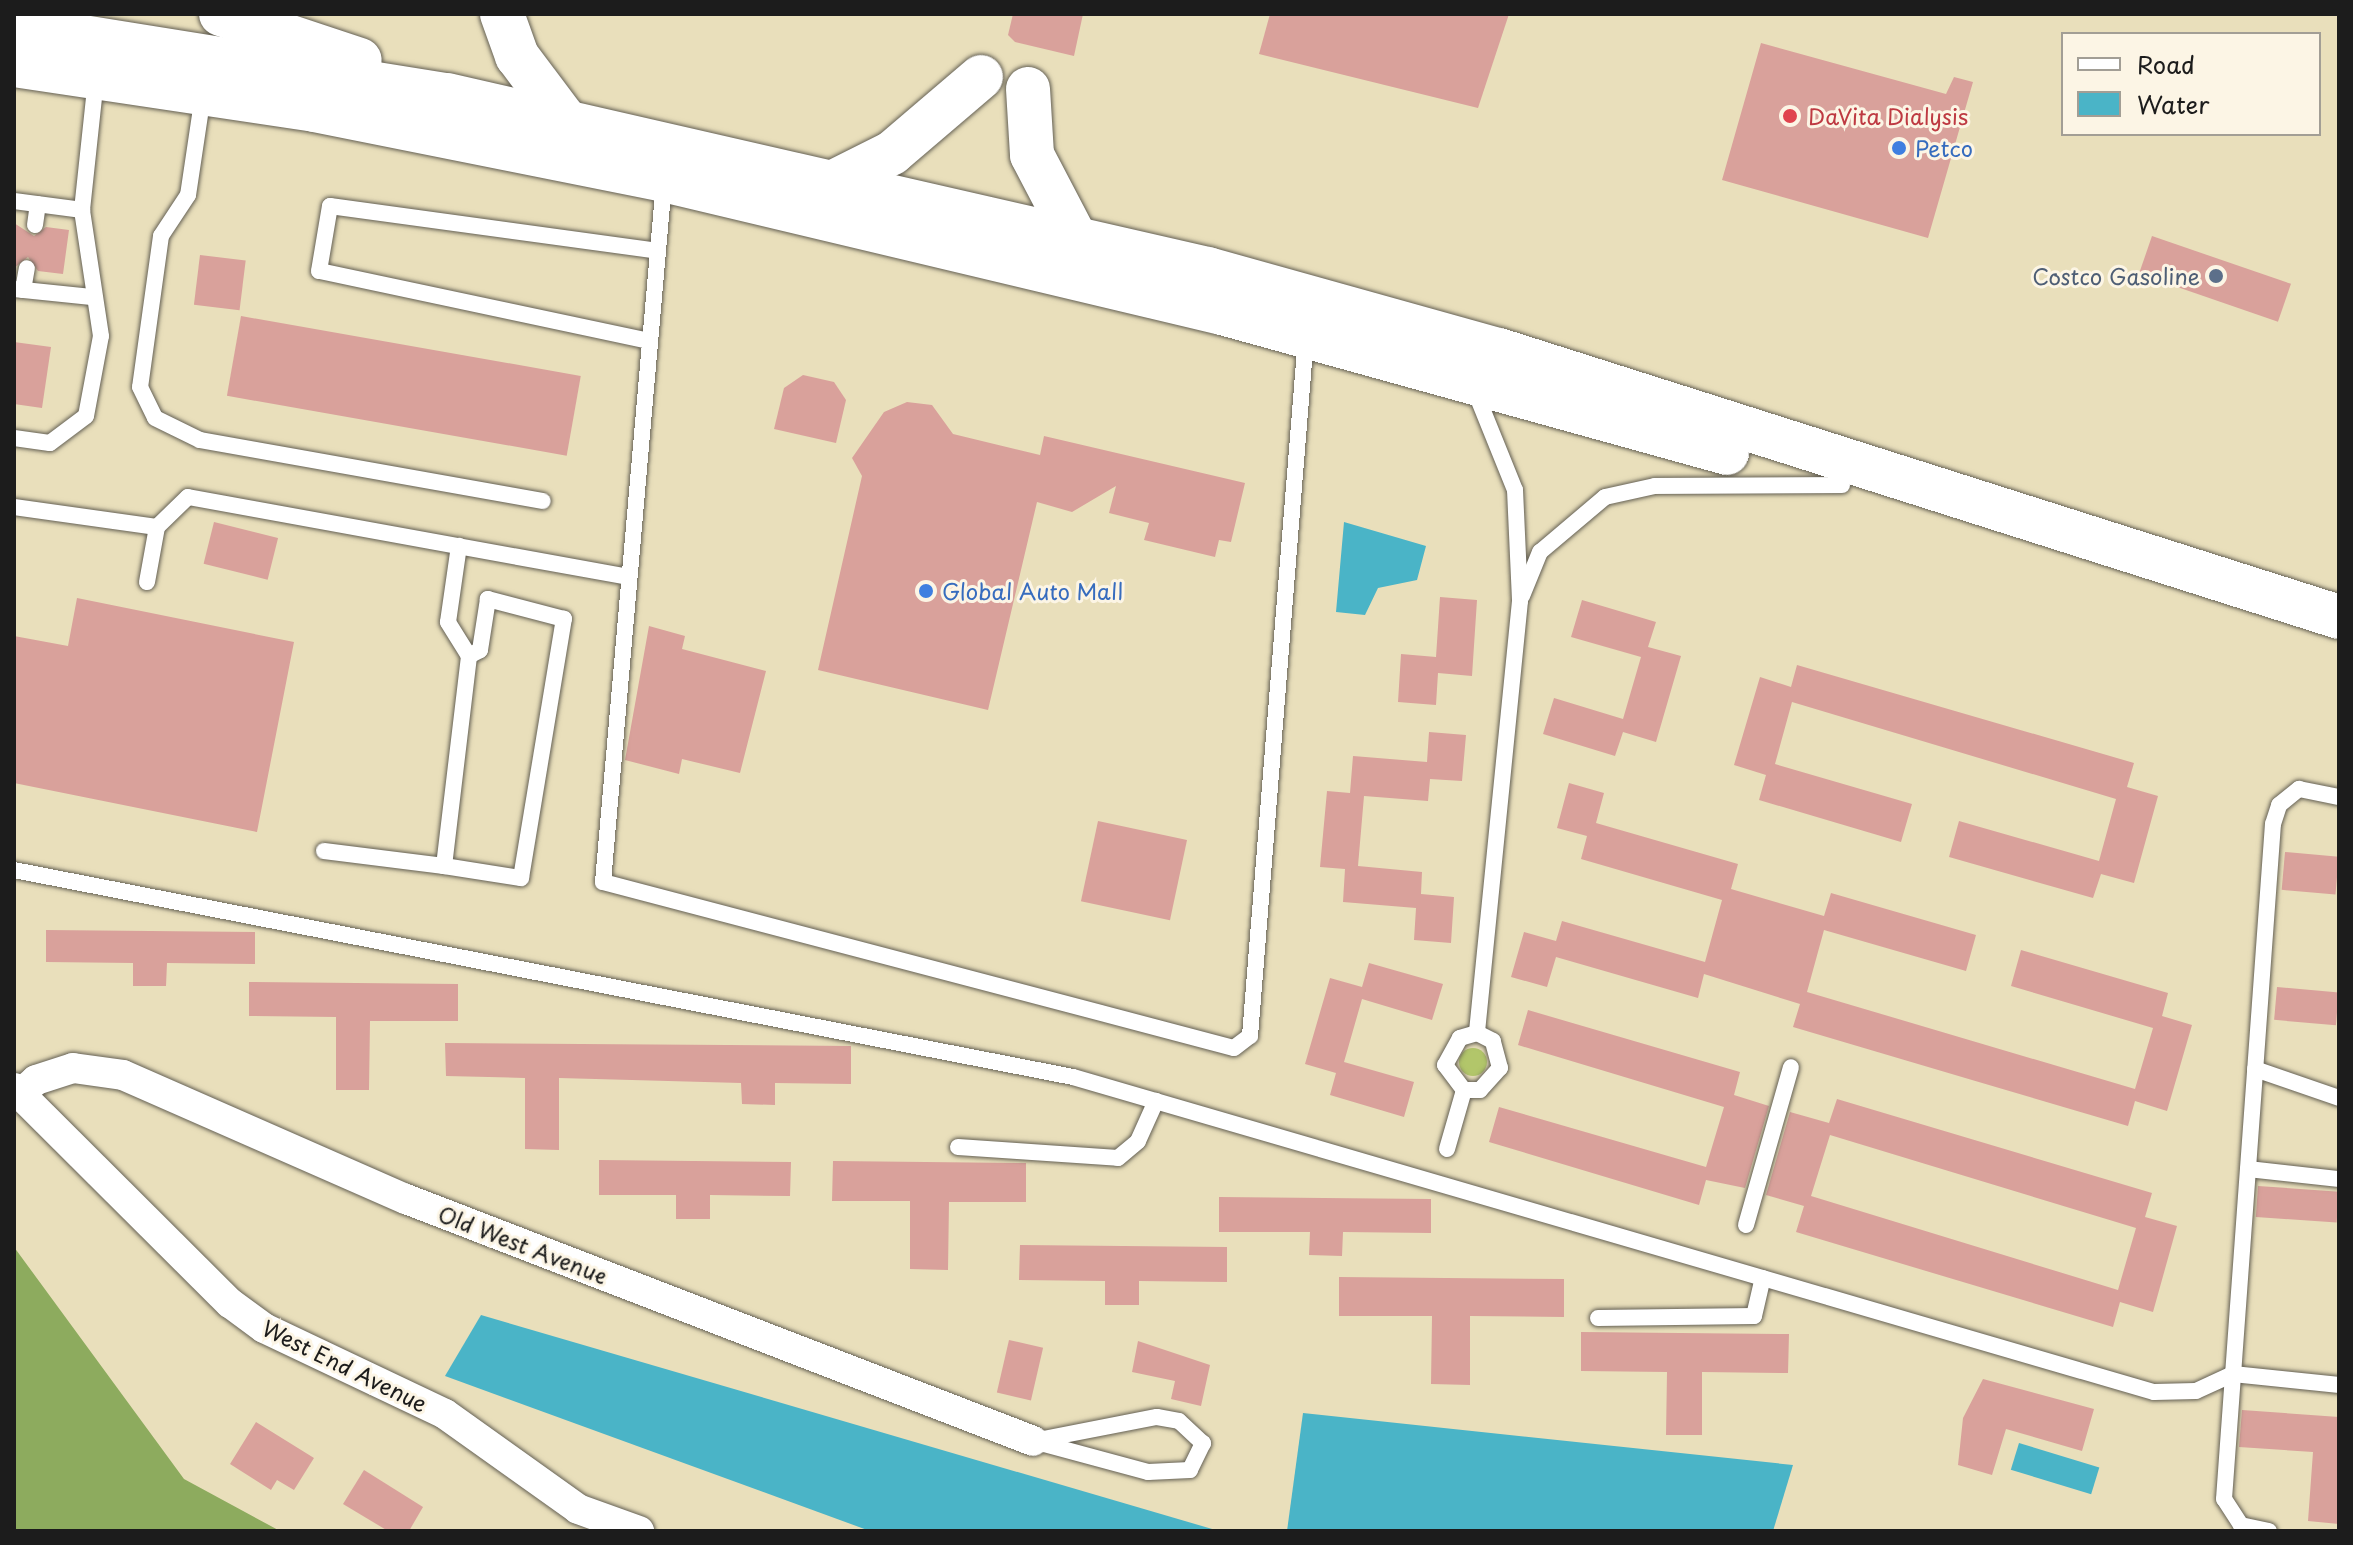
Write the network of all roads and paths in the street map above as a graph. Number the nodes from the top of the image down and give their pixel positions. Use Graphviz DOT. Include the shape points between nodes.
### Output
graph roads {
  1 [pos="221,14"];
  2 [pos="502,14"];
  3 [pos="14,26"];
  4 [pos="14,65"];
  5 [pos="981,77"];
  6 [pos="97,78"];
  7 [pos="1028,89"];
  8 [pos="203,93"];
  9 [pos="447,95"];
  10 [pos="568,124"];
  11 [pos="664,180"];
  12 [pos="832,183"];
  13 [pos="14,201"];
  14 [pos="38,204"];
  15 [pos="82,210"];
  16 [pos="35,225"];
  17 [pos="1077,241"];
  18 [pos="658,251"];
  19 [pos="27,268"];
  20 [pos="19,289"];
  21 [pos="92,297"];
  22 [pos="1306,335"];
  23 [pos="649,341"];
  24 [pos="1468,379"];
  25 [pos="14,438"];
  26 [pos="1842,485"];
  27 [pos="543,501"];
  28 [pos="14,507"];
  29 [pos="157,527"];
  30 [pos="459,546"];
  31 [pos="627,577"];
  32 [pos="147,582"];
  33 [pos="1520,601"];
  34 [pos="2339,617"];
  35 [pos="2339,648"];
  36 [pos="469,656"];
  37 [pos="2339,797"];
  38 [pos="324,851"];
  39 [pos="444,866"];
  40 [pos="14,870"];
  41 [pos="1477,1033"];
  42 [pos="1791,1067"];
  43 [pos="2255,1069"];
  44 [pos="1464,1090"];
  45 [pos="17,1091"];
  46 [pos="2339,1098"];
  47 [pos="1156,1101"];
  48 [pos="958,1147"];
  49 [pos="1447,1149"];
  50 [pos="2248,1169"];
  51 [pos="2339,1179"];
  52 [pos="1746,1225"];
  53 [pos="1763,1278"];
  54 [pos="1598,1318"];
  55 [pos="2233,1374"];
  56 [pos="2339,1385"];
  57 [pos="1033,1441"];
  58 [pos="639,1531"];
  59 [pos="2269,1531"];
  1 -- 9 [label="highway"];
  2 -- 10 [label="highway" via="517,56"];
  3 -- 9 [label="highway"];
  4 -- 6 [label="highway"];
  5 -- 12 [label="highway" via="892,153"];
  6 -- 8 [label="highway"];
  6 -- 15 [label="lane"];
  7 -- 17 [label="highway" via="1032,155"];
  8 -- 11 [label="highway"];
  8 -- 27 [label="lane" via="188,195 161,236 140,387 155,418 200,440"];
  9 -- 10 [label="highway"];
  10 -- 12 [label="highway"];
  11 -- 18 [label="lane"];
  11 -- 22 [label="highway"];
  12 -- 17 [label="highway"];
  13 -- 14 [label="lane"];
  14 -- 15 [label="lane"];
  14 -- 16 [label="lane"];
  15 -- 21 [label="lane"];
  17 -- 34 [label="highway" via="1208,269 1499,350"];
  18 -- 23 [label="lane"];
  18 -- 23 [label="lane" via="330,206 319,271"];
  19 -- 20 [label="lane"];
  20 -- 21 [label="lane"];
  21 -- 25 [label="lane" via="101,336 86,416 50,443"];
  22 -- 24 [label="highway"];
  22 -- 31 [label="lane" via="1244,1046 612,890 599,871"];
  23 -- 31 [label="lane"];
  24 -- 26 [label="highway"];
  24 -- 33 [label="lane" via="1500,439 1515,490"];
  26 -- 33 [label="lane" via="1655,486 1605,497 1540,552"];
  26 -- 35 [label="highway"];
  28 -- 29 [label="lane"];
  29 -- 30 [label="lane" via="188,497"];
  29 -- 32 [label="lane"];
  30 -- 31 [label="lane"];
  30 -- 36 [label="lane" via="448,622"];
  33 -- 41 [label="lane"];
  36 -- 39 [label="lane"];
  36 -- 39 [label="lane" via="480,650 488,599 564,619 521,878"];
  37 -- 43 [label="lane" via="2299,789 2279,805 2273,824"];
  38 -- 39 [label="lane"];
  40 -- 47 [label="lane" via="1073,1077"];
  41 -- 44 [label="lane" via="1449,1050 1445,1065"];
  41 -- 44 [label="lane" via="1493,1041 1500,1068 1480,1090"];
  42 -- 52 [label="lane"];
  43 -- 46 [label="lane"];
  43 -- 50 [label="lane"];
  44 -- 49 [label="lane"];
  45 -- 57 [label="street, Old West Avenue" via="73,1068 123,1075 406,1199"];
  45 -- 58 [label="street, West End Avenue" via="230,1303 264,1328 445,1414 578,1509"];
  47 -- 48 [label="lane" via="1138,1141 1118,1158"];
  47 -- 53 [label="lane"];
  50 -- 51 [label="lane"];
  50 -- 55 [label="lane"];
  53 -- 54 [label="lane" via="1754,1316"];
  53 -- 55 [label="lane" via="2154,1392 2196,1391"];
  55 -- 56 [label="lane"];
  55 -- 59 [label="lane" via="2224,1499 2241,1525"];
  57 -- 57 [label="lane" via="1169,1476 1190,1470 1203,1452 1195,1430 1157,1417"];
}
